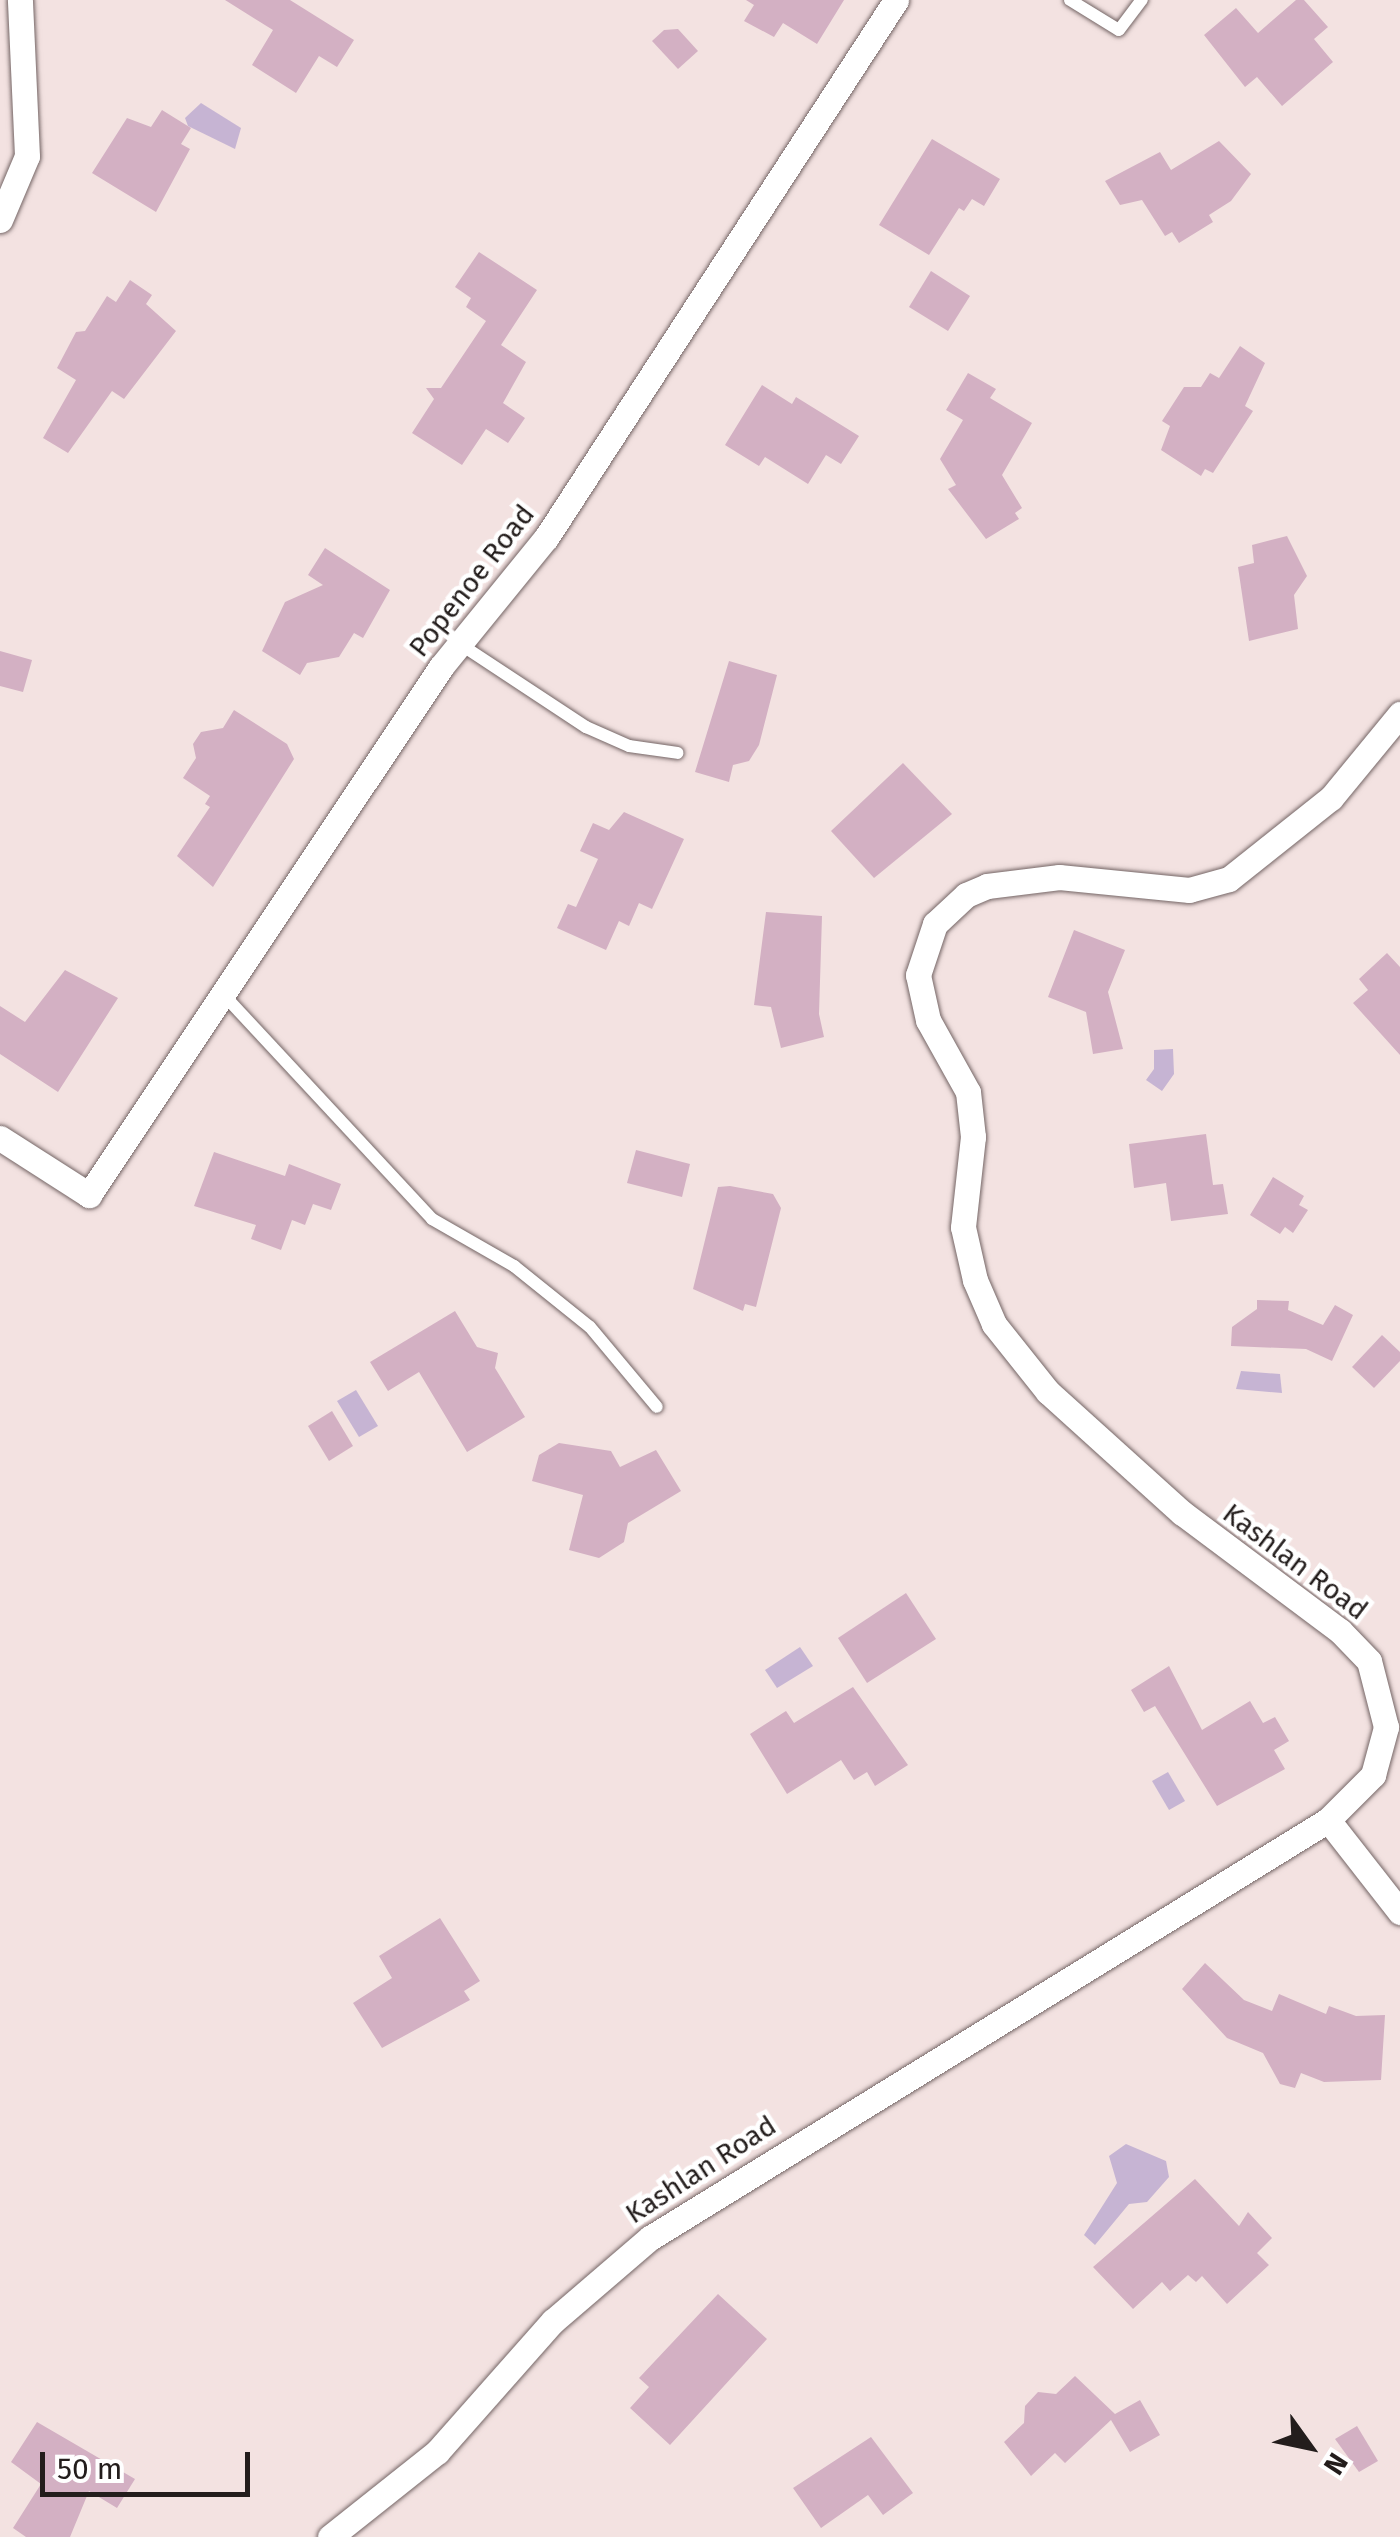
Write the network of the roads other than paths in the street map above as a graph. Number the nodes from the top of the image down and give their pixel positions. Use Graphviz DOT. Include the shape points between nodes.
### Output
graph roads {
  1 [pos="20,0"];
  2 [pos="896,0"];
  3 [pos="1070,0"];
  4 [pos="1142,0"];
  5 [pos="0,220"];
  6 [pos="460,644"];
  7 [pos="1400,714"];
  8 [pos="1391,747"];
  9 [pos="678,753"];
  10 [pos="222,994"];
  11 [pos="0,1138"];
  12 [pos="658,1407"];
  13 [pos="1328,1820"];
  14 [pos="1400,1912"];
  15 [pos="330,2537"];
  1 -- 5 [label="street" via="26,156"];
  2 -- 6 [label="street, Popenoe Road" via="546,538"];
  3 -- 4 [label="lane" via="1118,30"];
  6 -- 9 [label="lane" via="586,727 629,746"];
  6 -- 10 [label="street, Popenoe Road"];
  7 -- 8 [label="street, Kashlan Road"];
  8 -- 13 [label="street, Kashlan Road" via="1289,838 1229,879 1189,890 1060,878 987,886 966,895 935,924 918,975 928,1020 968,1092 973,1136 963,1227 967,1254 1007,1344 1048,1392 1182,1513 1340,1631 1370,1661 1384,1702 1384,1747 1359,1796"];
  10 -- 11 [label="street, Popenoe Road" via="89,1195"];
  10 -- 12 [label="lane" via="432,1220 499,1256 590,1327"];
  13 -- 14 [label="street"];
  13 -- 15 [label="street, Kashlan Road" via="650,2238 553,2321 438,2452"];
}
